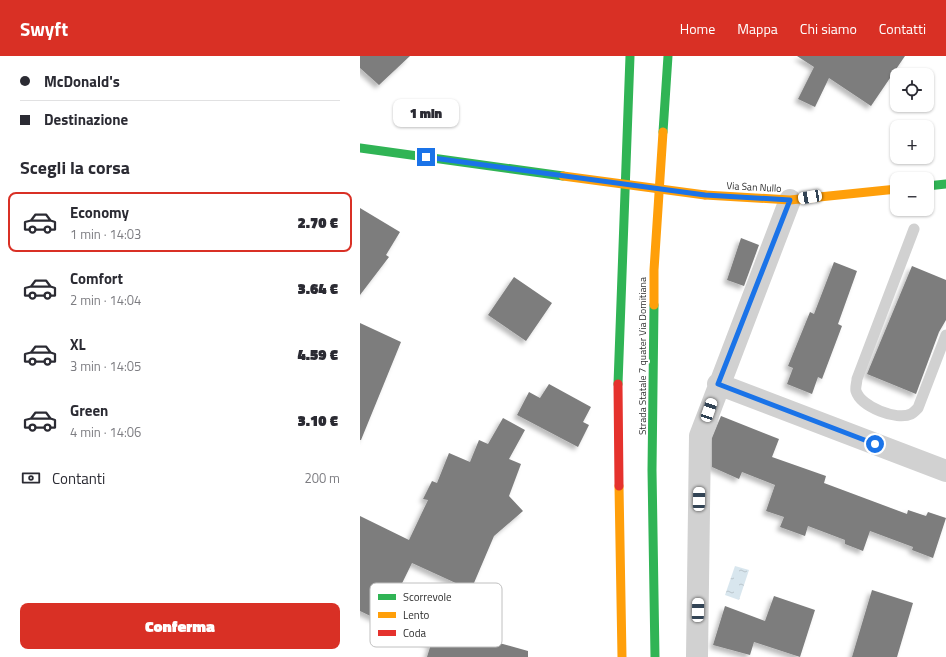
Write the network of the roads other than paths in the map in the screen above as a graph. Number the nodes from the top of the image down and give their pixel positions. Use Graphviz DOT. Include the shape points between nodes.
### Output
graph roads {
  1 [pos="630,56"];
  2 [pos="668,56"];
  3 [pos="360,148"];
  4 [pos="946,184"];
  5 [pos="934,185"];
  6 [pos="890,189"];
  7 [pos="790,200"];
  8 [pos="914,229"];
  9 [pos="946,335"];
  10 [pos="718,384"];
  11 [pos="946,471"];
  12 [pos="622,657"];
  13 [pos="655,657"];
  14 [pos="697,657"];
  1 -- 12 [label="main road, Strada Statale 7 quater Via Domitiana" via="618,398"];
  2 -- 13 [label="main road, Strada Statale 7 quater Via Domitiana" via="654,270 652,470"];
  3 -- 7 [label="main road, Via San Nullo, bridge" via="705,195"];
  4 -- 5 [label="main road"];
  6 -- 7 [label="main road, Via San Nullo"];
  7 -- 10 [label="street"];
  8 -- 9 [label="lane" via="857,379 856,391 862,400 878,410 896,416 910,414 918,408"];
  10 -- 11 [label="street"];
  10 -- 14 [label="street" via="700,436"];
}
